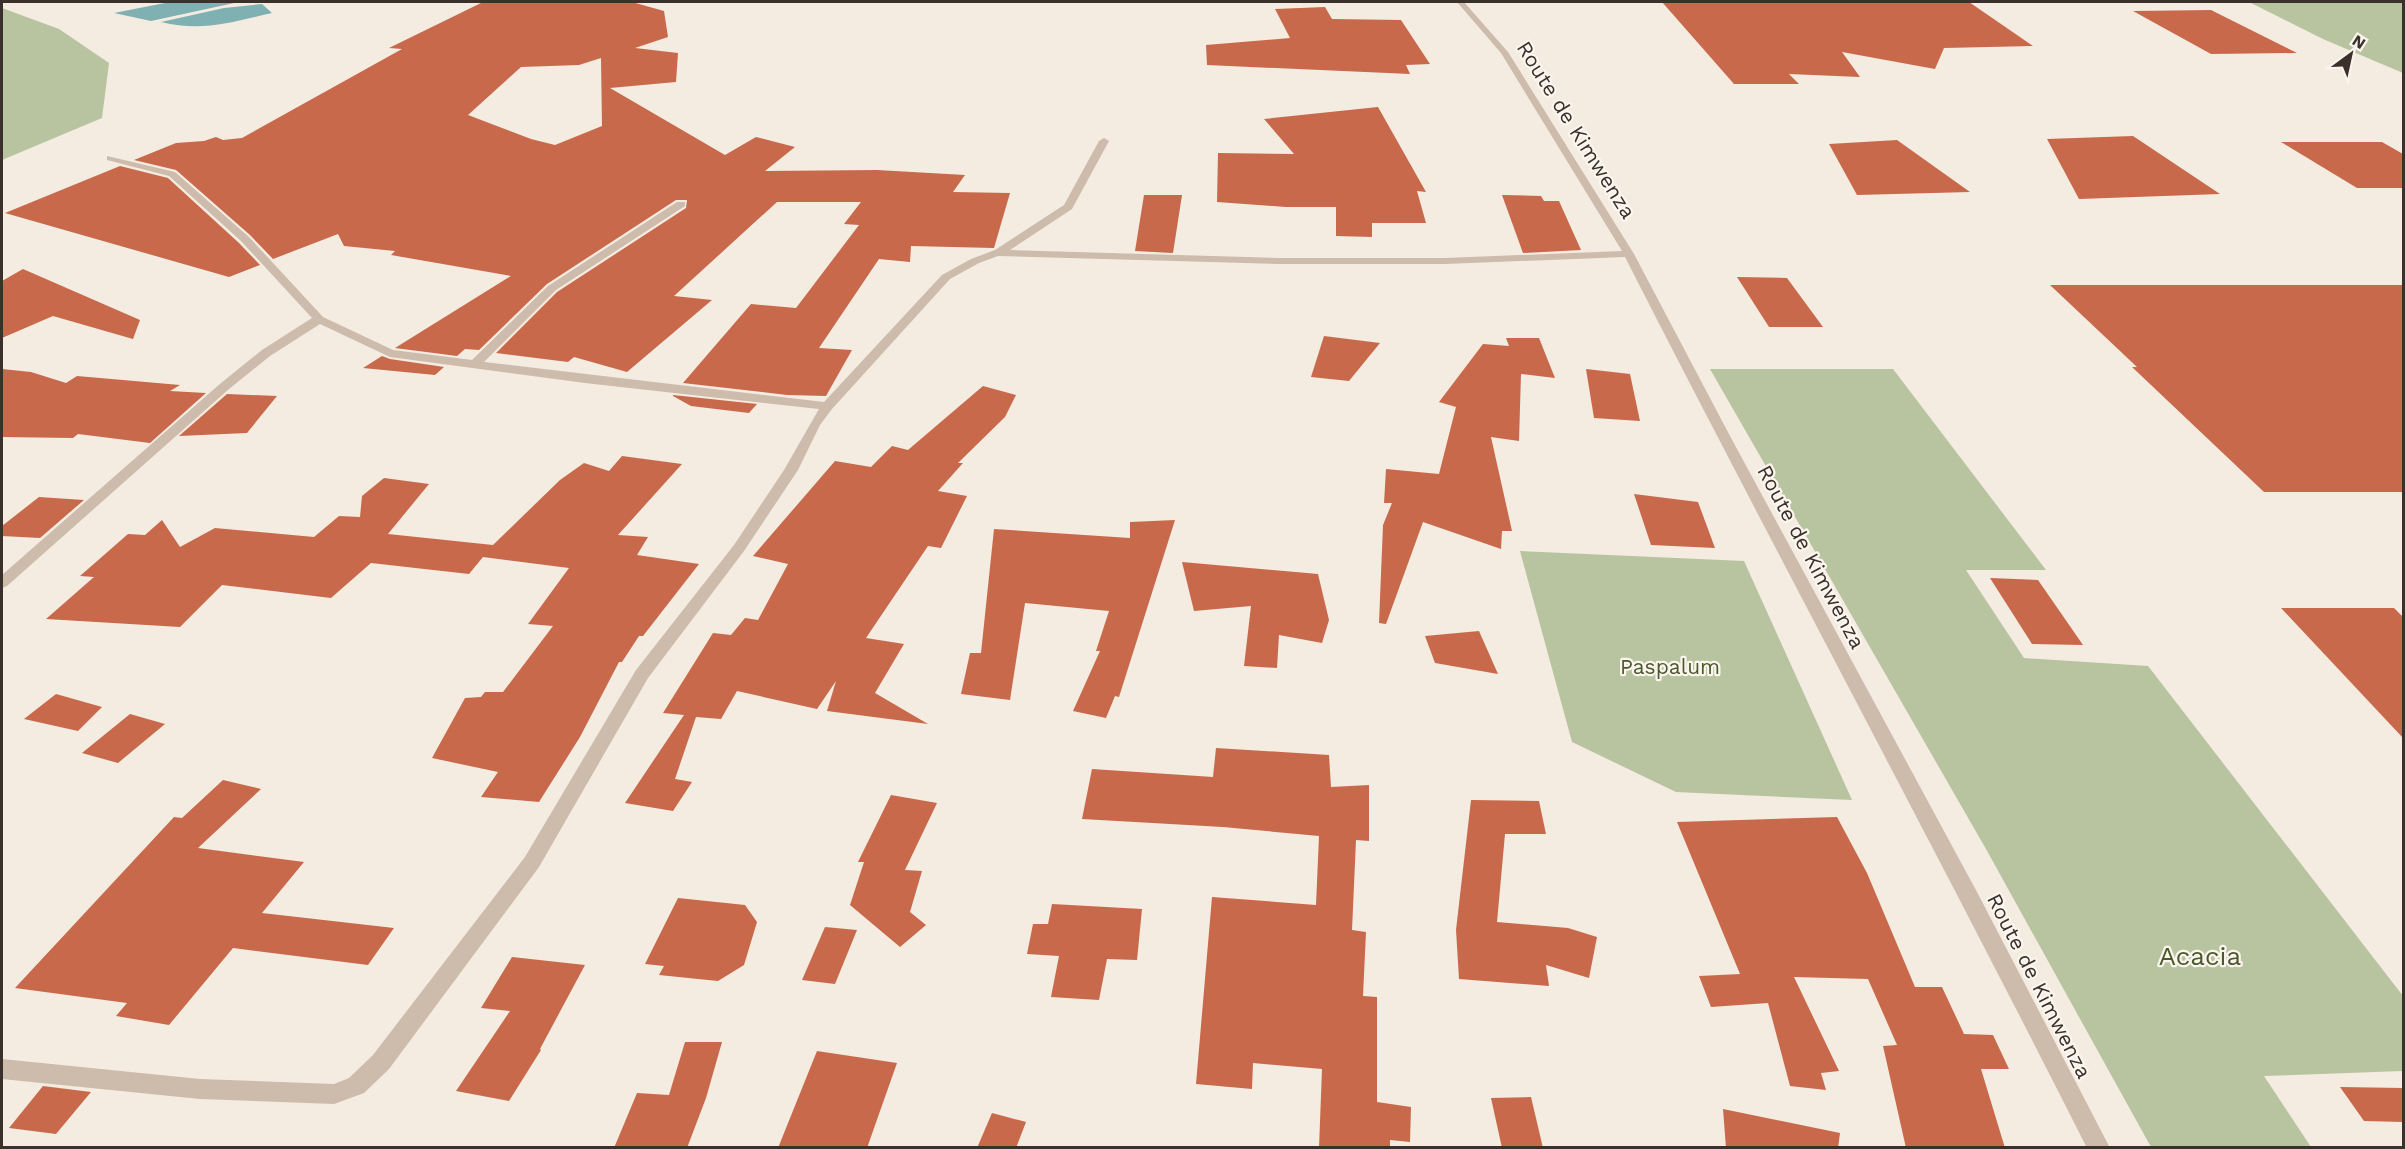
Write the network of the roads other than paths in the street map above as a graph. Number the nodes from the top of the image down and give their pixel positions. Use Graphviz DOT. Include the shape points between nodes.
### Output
graph roads {
  1 [pos="1461,2"];
  2 [pos="1104,141"];
  3 [pos="110,158"];
  4 [pos="681,204"];
  5 [pos="997,253"];
  6 [pos="1629,254"];
  7 [pos="319,319"];
  8 [pos="474,365"];
  9 [pos="827,406"];
  10 [pos="2,583"];
  11 [pos="2,1069"];
  12 [pos="2099,1148"];
  1 -- 6 [label="street, Route de Kimwenza" via="1504,52"];
  2 -- 5 [label="street" via="1068,207"];
  3 -- 7 [label="street" via="172,174 245,239"];
  4 -- 8 [label="street" via="552,288"];
  5 -- 6 [label="street" via="1278,261 1444,261"];
  5 -- 9 [label="street" via="946,277"];
  6 -- 12 [label="street, Route de Kimwenza"];
  7 -- 8 [label="street" via="390,353"];
  7 -- 10 [label="street" via="266,353 225,386"];
  8 -- 9 [label="street"];
  9 -- 11 [label="street" via="791,470 739,548 642,674 532,862 381,1062 356,1086 334,1095 200,1089"];
}
